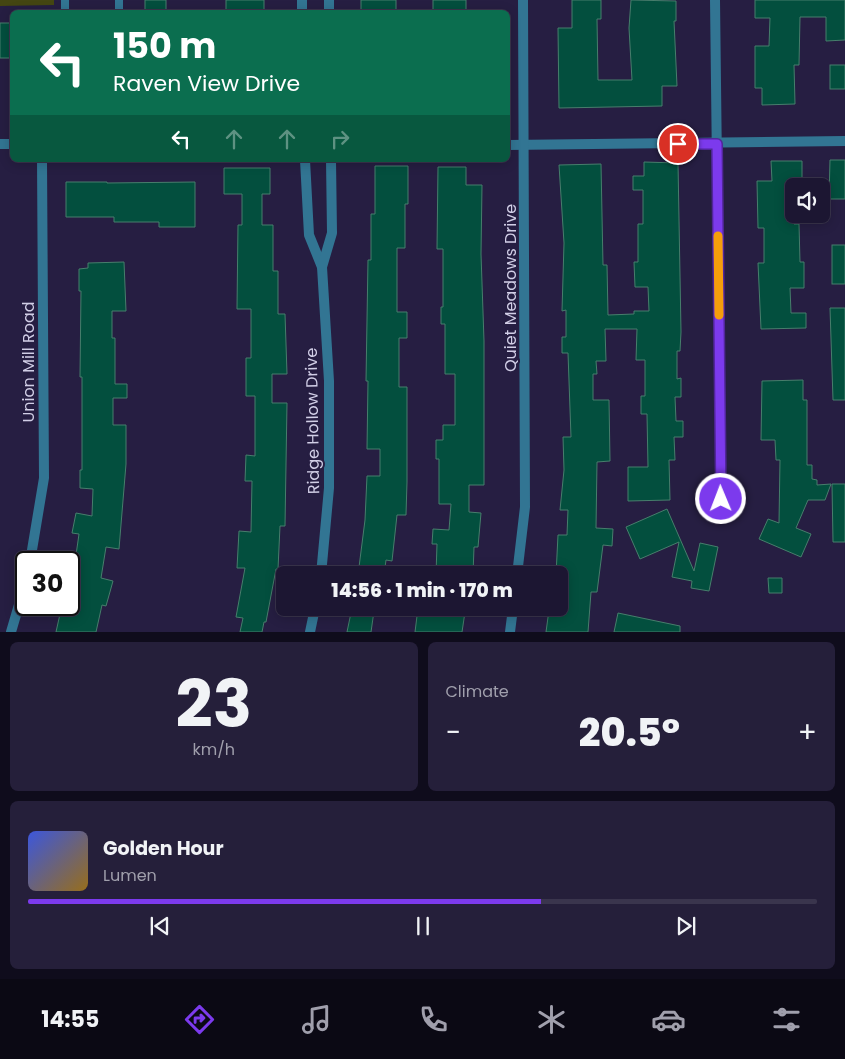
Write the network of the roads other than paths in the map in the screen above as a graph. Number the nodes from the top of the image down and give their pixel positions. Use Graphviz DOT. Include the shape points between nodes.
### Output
graph roads {
  1 [pos="522,0"];
  2 [pos="715,0"];
  3 [pos="845,141"];
  4 [pos="717,144"];
  5 [pos="510,145"];
  6 [pos="525,146"];
  7 [pos="42,162"];
  8 [pos="305,162"];
  9 [pos="331,162"];
  10 [pos="322,267"];
  11 [pos="721,499"];
  12 [pos="32,551"];
  13 [pos="322,566"];
  14 [pos="518,566"];
  15 [pos="16,616"];
  16 [pos="313,616"];
  17 [pos="512,616"];
  18 [pos="11,632"];
  19 [pos="310,632"];
  20 [pos="510,632"];
  1 -- 6 [label="street, Quiet Meadows Drive"];
  2 -- 4 [label="street"];
  3 -- 4 [label="street"];
  4 -- 6 [label="street"];
  4 -- 11 [label="street"];
  5 -- 6 [label="street"];
  6 -- 14 [label="street, Quiet Meadows Drive" via="525,507"];
  7 -- 12 [label="street, Union Mill Road" via="44,478"];
  8 -- 10 [label="street, Ridge Hollow Drive" via="309,235"];
  9 -- 10 [label="street, Ridge Hollow Drive" via="332,234"];
  10 -- 13 [label="street, Ridge Hollow Drive" via="329,381 329,488"];
  15 -- 18 [label="street"];
  16 -- 19 [label="street"];
  17 -- 20 [label="street"];
}
